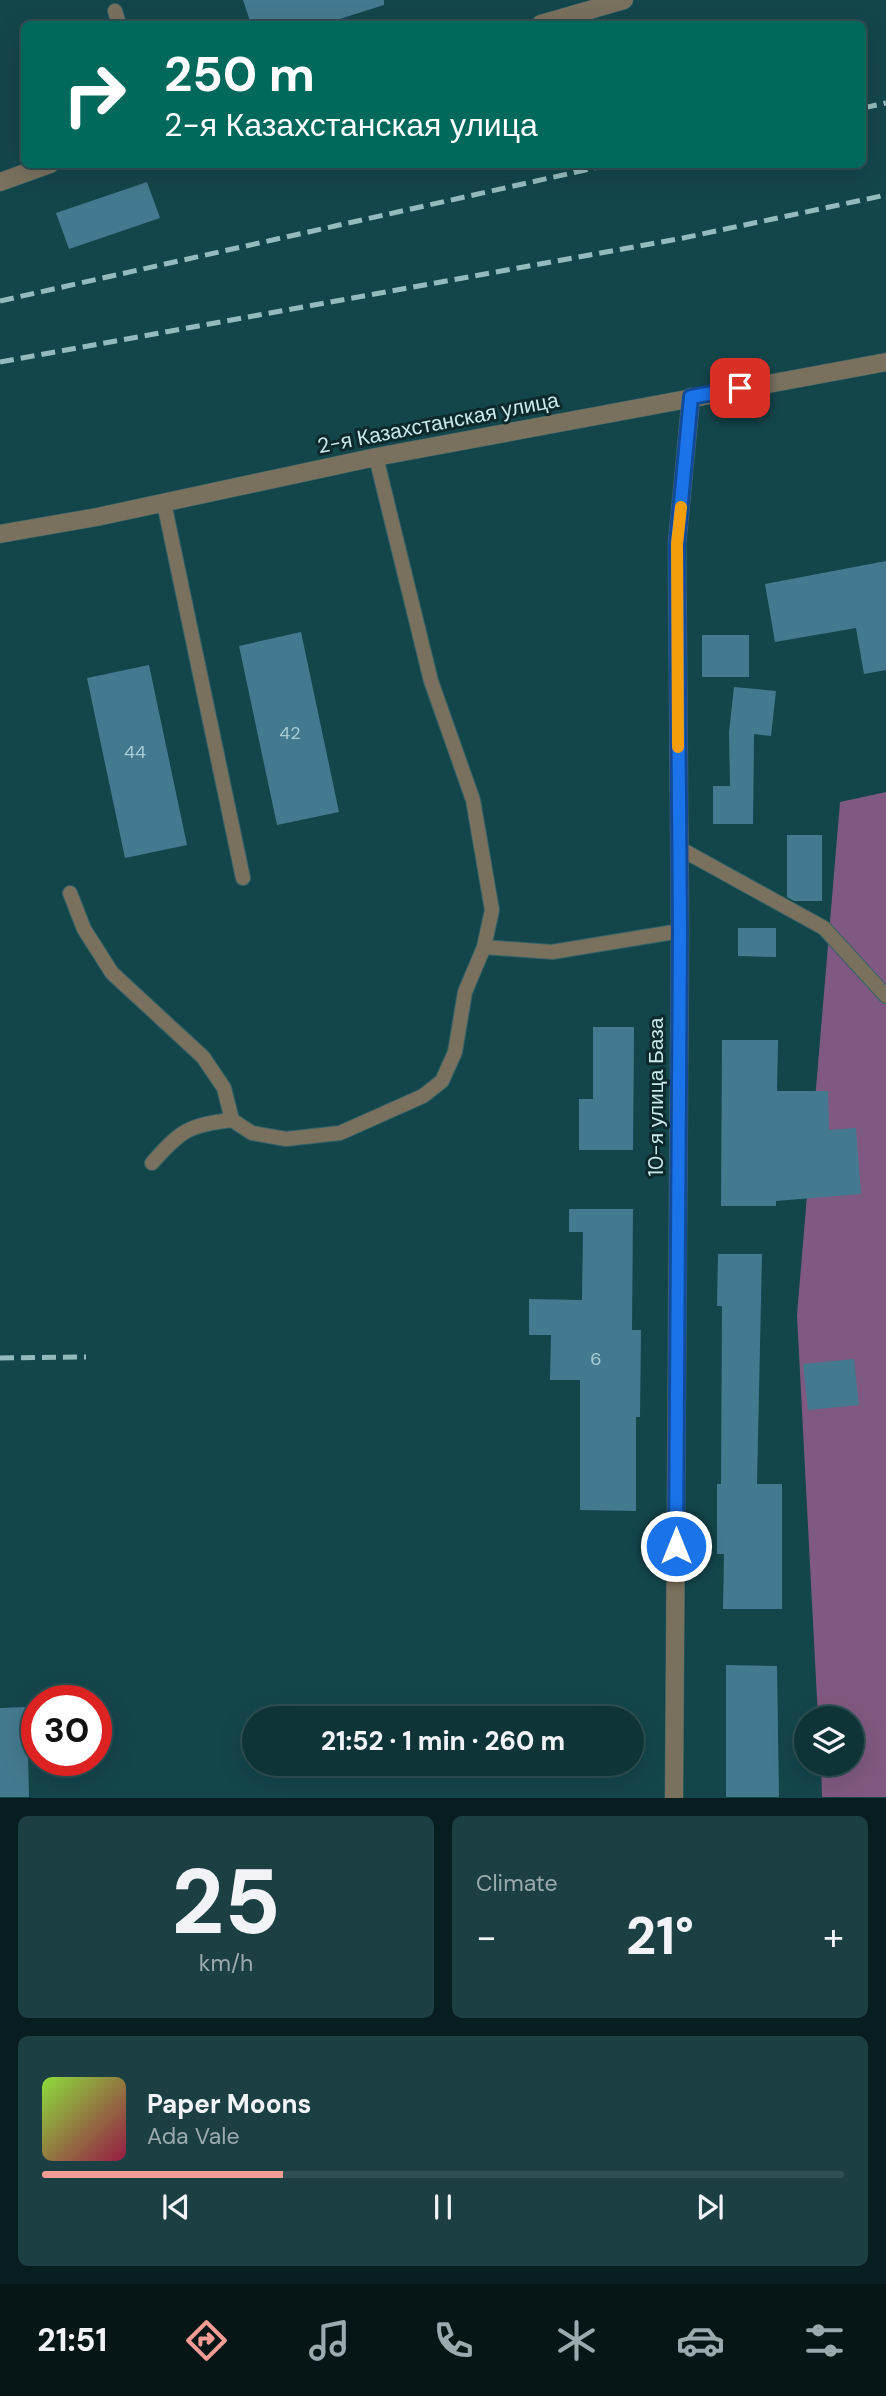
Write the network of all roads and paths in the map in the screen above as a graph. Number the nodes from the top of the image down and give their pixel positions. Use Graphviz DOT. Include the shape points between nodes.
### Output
graph roads {
  1 [pos="624,0"];
  2 [pos="551,21"];
  3 [pos="38,168"];
  4 [pos="1,180"];
  5 [pos="886,362"];
  6 [pos="691,397"];
  7 [pos="376,457"];
  8 [pos="164,503"];
  9 [pos="0,534"];
  10 [pos="679,848"];
  11 [pos="243,878"];
  12 [pos="70,893"];
  13 [pos="680,931"];
  14 [pos="484,947"];
  15 [pos="886,996"];
  16 [pos="232,1120"];
  17 [pos="152,1163"];
  18 [pos="674,1797"];
  1 -- 2 [label="street"];
  3 -- 4 [label="street"];
  5 -- 6 [label="street, 2-я Казахстанская улица"];
  6 -- 7 [label="street, 2-я Казахстанская улица"];
  6 -- 10 [label="street, 10-я улица База" via="677,544"];
  7 -- 8 [label="street, 2-я Казахстанская улица"];
  7 -- 14 [label="lane" via="431,681 473,800 492,910"];
  8 -- 9 [label="street, 2-я Казахстанская улица"];
  8 -- 11 [label="lane"];
  10 -- 13 [label="street, 10-я улица База"];
  10 -- 15 [label="lane" via="824,928"];
  12 -- 16 [label="lane" via="84,929 112,973 203,1057 224,1088"];
  13 -- 14 [label="lane" via="552,952"];
  13 -- 18 [label="street, 10-я улица База"];
  14 -- 16 [label="lane" via="465,992 455,1052 442,1081 423,1096 340,1133 286,1139 252,1133"];
  16 -- 17 [label="lane" via="199,1124 172,1140"];
}
